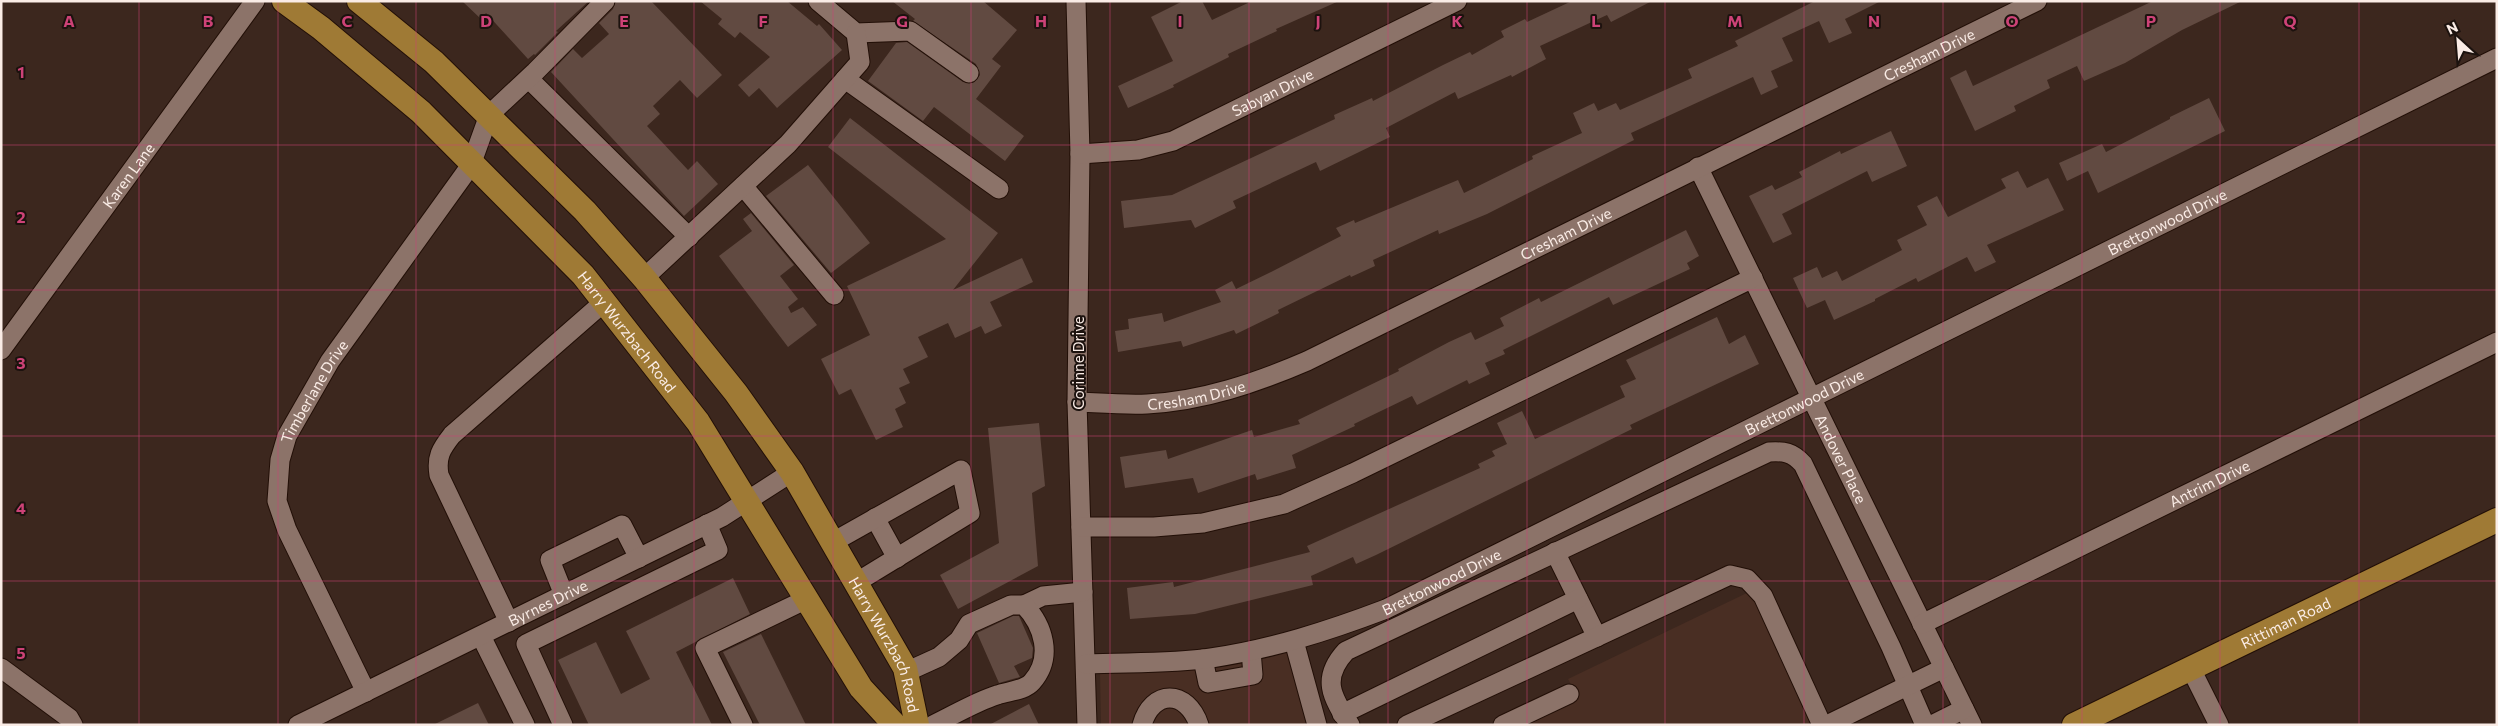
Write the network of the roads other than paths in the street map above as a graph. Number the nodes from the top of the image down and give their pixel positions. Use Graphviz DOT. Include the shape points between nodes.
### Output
graph roads {
  1 [pos="255,1"];
  2 [pos="284,1"];
  3 [pos="606,1"];
  4 [pos="818,1"];
  5 [pos="1076,1"];
  6 [pos="1457,1"];
  7 [pos="2037,1"];
  8 [pos="371,5"];
  9 [pos="856,33"];
  10 [pos="2497,58"];
  11 [pos="968,73"];
  12 [pos="532,76"];
  13 [pos="845,79"];
  14 [pos="489,115"];
  15 [pos="1080,154"];
  16 [pos="471,165"];
  17 [pos="1698,167"];
  18 [pos="743,186"];
  19 [pos="999,189"];
  20 [pos="689,237"];
  21 [pos="644,278"];
  22 [pos="1753,278"];
  23 [pos="834,295"];
  24 [pos="604,302"];
  25 [pos="2497,342"];
  26 [pos="1,350"];
  27 [pos="1812,398"];
  28 [pos="1077,402"];
  29 [pos="792,472"];
  30 [pos="747,501"];
  31 [pos="875,518"];
  32 [pos="2497,520"];
  33 [pos="707,524"];
  34 [pos="1082,527"];
  35 [pos="833,542"];
  36 [pos="1555,552"];
  37 [pos="639,558"];
  38 [pos="897,558"];
  39 [pos="857,582"];
  40 [pos="1083,592"];
  41 [pos="564,595"];
  42 [pos="807,599"];
  43 [pos="1578,599"];
  44 [pos="1024,605"];
  45 [pos="509,622"];
  46 [pos="1922,624"];
  47 [pos="481,636"];
  48 [pos="1597,637"];
  49 [pos="1294,641"];
  50 [pos="1086,664"];
  51 [pos="1,668"];
  52 [pos="1944,668"];
  53 [pos="2191,669"];
  54 [pos="906,672"];
  55 [pos="1907,686"];
  56 [pos="366,692"];
  57 [pos="1569,694"];
  58 [pos="1968,717"];
  59 [pos="1346,719"];
  60 [pos="72,725"];
  61 [pos="298,725"];
  62 [pos="525,725"];
  63 [pos="563,725"];
  64 [pos="743,725"];
  65 [pos="895,725"];
  66 [pos="917,725"];
  67 [pos="933,725"];
  68 [pos="1087,725"];
  69 [pos="1142,725"];
  70 [pos="1199,725"];
  71 [pos="1316,725"];
  72 [pos="1407,725"];
  73 [pos="1503,725"];
  74 [pos="1822,725"];
  75 [pos="1827,725"];
  76 [pos="1925,725"];
  77 [pos="1932,725"];
  78 [pos="2074,725"];
  79 [pos="2219,725"];
  1 -- 26 [label="street, Karen Lane"];
  2 -- 16 [label="main road, Harry Wurzbach Road" via="421,112"];
  3 -- 12 [label="street"];
  4 -- 9 [label="street"];
  5 -- 15 [label="street, Corinne Drive"];
  6 -- 15 [label="street, Sabyan Drive" via="1173,141 1138,150"];
  7 -- 17 [label="street, Cresham Drive"];
  8 -- 14 [label="main road, Harry Wurzbach Road"];
  9 -- 11 [label="street" via="910,31"];
  9 -- 13 [label="street" via="860,62"];
  10 -- 27 [label="street, Brettonwood Drive"];
  12 -- 14 [label="street"];
  12 -- 20 [label="street"];
  13 -- 18 [label="street" via="788,144"];
  13 -- 19 [label="street"];
  14 -- 16 [label="street, Timberlane Drive"];
  14 -- 21 [label="main road, Harry Wurzbach Road" via="585,211"];
  15 -- 28 [label="street, Corinne Drive"];
  16 -- 24 [label="main road, Harry Wurzbach Road" via="583,276"];
  16 -- 56 [label="street, Timberlane Drive" via="330,361 287,436 280,460 277,501 287,530"];
  17 -- 22 [label="street, Andover Place"];
  17 -- 28 [label="street, Cresham Drive" via="1266,378 1224,392 1173,401 1146,404"];
  18 -- 20 [label="street"];
  18 -- 23 [label="street"];
  20 -- 21 [label="street"];
  21 -- 29 [label="main road, Harry Wurzbach Road" via="736,393"];
  22 -- 27 [label="street, Andover Place"];
  22 -- 34 [label="street" via="1284,504 1203,522 1154,527"];
  24 -- 30 [label="main road, Harry Wurzbach Road" via="698,422"];
  24 -- 45 [label="street" via="452,435 439,452 439,475"];
  25 -- 46 [label="street, Antrim Drive"];
  27 -- 46 [label="street, Andover Place"];
  27 -- 49 [label="street, Brettonwood Drive" via="1386,608"];
  28 -- 34 [label="street, Corinne Drive"];
  29 -- 30 [label="street, Byrnes Drive"];
  29 -- 35 [label="main road, Harry Wurzbach Road"];
  30 -- 33 [label="street, Byrnes Drive"];
  30 -- 42 [label="main road, Harry Wurzbach Road"];
  31 -- 35 [label="street"];
  31 -- 38 [label="street"];
  31 -- 38 [label="street" via="961,470 970,513"];
  32 -- 53 [label="main road, Rittiman Road"];
  33 -- 37 [label="street, Byrnes Drive"];
  33 -- 63 [label="street" via="718,550 526,644"];
  34 -- 40 [label="street, Corinne Drive"];
  35 -- 39 [label="main road, Harry Wurzbach Road"];
  36 -- 43 [label="street"];
  36 -- 55 [label="street" via="1769,452 1793,454 1802,464 1892,647"];
  36 -- 59 [label="street" via="1346,650 1334,664 1330,683"];
  37 -- 41 [label="street, Byrnes Drive"];
  37 -- 41 [label="street" via="622,525 614,528 550,560"];
  38 -- 39 [label="street"];
  39 -- 54 [label="main road, Harry Wurzbach Road"];
  40 -- 44 [label="street" via="1044,596"];
  40 -- 50 [label="street, Corinne Drive"];
  41 -- 45 [label="street, Byrnes Drive"];
  42 -- 64 [label="street" via="705,648"];
  42 -- 65 [label="main road, Harry Wurzbach Road" via="861,688"];
  43 -- 48 [label="street"];
  43 -- 59 [label="street"];
  44 -- 54 [label="street" via="1011,605 969,624 959,640 939,657"];
  44 -- 67 [label="street" via="1035,617 1044,640 1044,660 1032,682"];
  45 -- 47 [label="street, Byrnes Drive"];
  46 -- 52 [label="street, Andover Place"];
  47 -- 56 [label="street, Byrnes Drive"];
  47 -- 62 [label="street"];
  48 -- 72 [label="street"];
  48 -- 74 [label="street" via="1730,575 1747,579 1763,596"];
  49 -- 50 [label="street, Brettonwood Drive" via="1203,658"];
  49 -- 71 [label="street"];
  50 -- 68 [label="street, Corinne Drive"];
  51 -- 60 [label="street" via="69,718"];
  52 -- 55 [label="street"];
  52 -- 58 [label="street, Andover Place"];
  53 -- 78 [label="main road, Rittiman Road"];
  53 -- 79 [label="street"];
  54 -- 66 [label="main road, Harry Wurzbach Road"];
  55 -- 75 [label="street"];
  55 -- 76 [label="street"];
  56 -- 61 [label="street, Byrnes Drive"];
  57 -- 73 [label="street"];
  58 -- 77 [label="street"];
  69 -- 70 [label="street" via="1152,706 1167,698 1187,703"];
}
